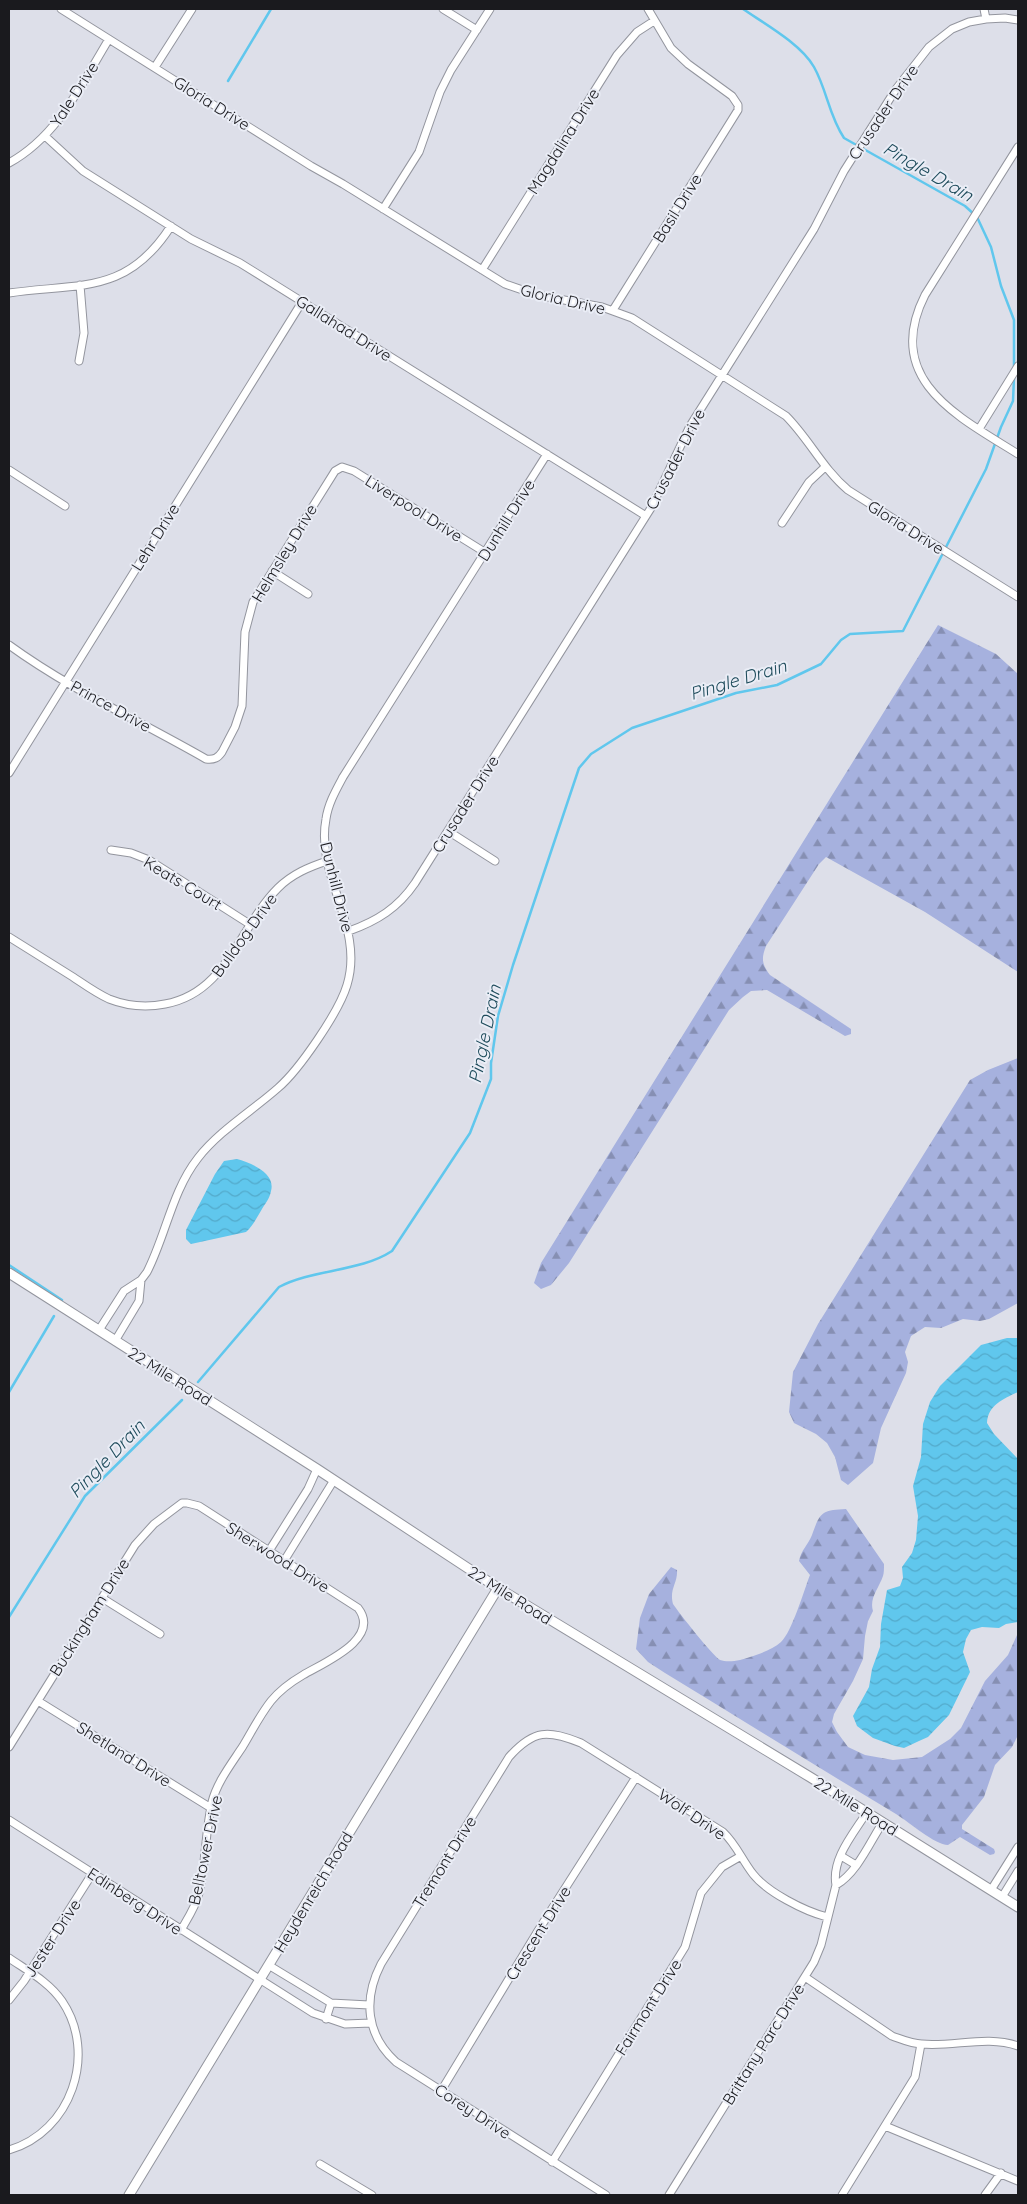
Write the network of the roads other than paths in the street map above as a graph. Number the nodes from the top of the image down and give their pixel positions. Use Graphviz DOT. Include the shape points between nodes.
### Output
graph roads {
  1 [pos="61,9"];
  2 [pos="192,9"];
  3 [pos="444,9"];
  4 [pos="490,9"];
  5 [pos="648,9"];
  6 [pos="984,9"];
  7 [pos="986,19"];
  8 [pos="1018,20"];
  9 [pos="654,21"];
  10 [pos="477,30"];
  11 [pos="110,39"];
  12 [pos="155,68"];
  13 [pos="45,136"];
  14 [pos="1018,146"];
  15 [pos="9,163"];
  16 [pos="383,209"];
  17 [pos="171,226"];
  18 [pos="482,270"];
  19 [pos="80,285"];
  20 [pos="9,293"];
  21 [pos="302,302"];
  22 [pos="613,310"];
  23 [pos="79,360"];
  24 [pos="1018,366"];
  25 [pos="722,374"];
  26 [pos="978,429"];
  27 [pos="547,454"];
  28 [pos="1018,454"];
  29 [pos="342,467"];
  30 [pos="825,467"];
  31 [pos="9,470"];
  32 [pos="65,506"];
  33 [pos="646,516"];
  34 [pos="782,523"];
  35 [pos="486,553"];
  36 [pos="272,571"];
  37 [pos="308,594"];
  38 [pos="1018,597"];
  39 [pos="9,645"];
  40 [pos="66,681"];
  41 [pos="216,759"];
  42 [pos="9,773"];
  43 [pos="448,831"];
  44 [pos="111,850"];
  45 [pos="328,861"];
  46 [pos="495,861"];
  47 [pos="251,924"];
  48 [pos="348,931"];
  49 [pos="9,937"];
  50 [pos="9,1273"];
  51 [pos="141,1280"];
  52 [pos="99,1330"];
  53 [pos="115,1341"];
  54 [pos="318,1470"];
  55 [pos="334,1480"];
  56 [pos="187,1503"];
  57 [pos="269,1551"];
  58 [pos="284,1560"];
  59 [pos="498,1588"];
  60 [pos="102,1598"];
  61 [pos="364,1618"];
  62 [pos="160,1634"];
  63 [pos="38,1700"];
  64 [pos="540,1733"];
  65 [pos="9,1747"];
  66 [pos="636,1777"];
  67 [pos="211,1808"];
  68 [pos="867,1812"];
  69 [pos="9,1820"];
  70 [pos="883,1822"];
  71 [pos="1018,1847"];
  72 [pos="741,1856"];
  73 [pos="841,1856"];
  74 [pos="856,1865"];
  75 [pos="1018,1871"];
  76 [pos="92,1874"];
  77 [pos="836,1885"];
  78 [pos="991,1890"];
  79 [pos="1002,1897"];
  80 [pos="1018,1907"];
  81 [pos="827,1917"];
  82 [pos="181,1930"];
  83 [pos="9,1958"];
  84 [pos="270,1966"];
  85 [pos="30,1972"];
  86 [pos="805,1977"];
  87 [pos="260,1981"];
  88 [pos="9,2000"];
  89 [pos="331,2004"];
  90 [pos="369,2005"];
  91 [pos="326,2019"];
  92 [pos="371,2023"];
  93 [pos="921,2044"];
  94 [pos="1018,2046"];
  95 [pos="442,2091"];
  96 [pos="885,2126"];
  97 [pos="9,2150"];
  98 [pos="552,2162"];
  99 [pos="320,2164"];
  100 [pos="1001,2173"];
  101 [pos="1018,2181"];
  102 [pos="129,2195"];
  103 [pos="372,2195"];
  104 [pos="606,2195"];
  105 [pos="669,2195"];
  106 [pos="842,2195"];
  107 [pos="985,2195"];
  1 -- 11 [label="street, Gloria Drive"];
  2 -- 12 [label="street"];
  3 -- 10 [label="street"];
  4 -- 10 [label="street"];
  5 -- 9 [label="street"];
  6 -- 7 [label="street"];
  7 -- 8 [label="street, Crusader Drive"];
  7 -- 25 [label="street, Crusader Drive" via="961,25 935,41 896,89 844,172 814,229"];
  9 -- 18 [label="street, Magdalina Drive" via="637,32 617,55"];
  9 -- 22 [label="street, Basil Drive" via="671,48 732,96 738,105 736,115"];
  10 -- 16 [label="street" via="440,92 419,152"];
  11 -- 12 [label="street, Gloria Drive"];
  11 -- 13 [label="street, Yale Drive" via="67,109"];
  12 -- 16 [label="street, Gloria Drive"];
  13 -- 15 [label="street, Yale Drive"];
  13 -- 17 [label="street, Gallahad Drive" via="83,171"];
  14 -- 26 [label="street" via="920,304 914,332 916,361 923,378 943,404"];
  16 -- 18 [label="street, Gloria Drive"];
  17 -- 19 [label="street" via="140,264 114,278"];
  17 -- 21 [label="street, Gallahad Drive" via="200,244 240,262"];
  18 -- 22 [label="street, Gloria Drive" via="527,293"];
  19 -- 20 [label="street"];
  19 -- 23 [label="street" via="84,333"];
  21 -- 27 [label="street, Gallahad Drive"];
  21 -- 40 [label="street, Lehr Drive"];
  22 -- 25 [label="street, Gloria Drive" via="642,323"];
  24 -- 26 [label="street"];
  25 -- 30 [label="street, Gloria Drive" via="786,416"];
  25 -- 33 [label="street, Crusader Drive" via="684,436"];
  26 -- 28 [label="street"];
  27 -- 33 [label="street, Gallahad Drive"];
  27 -- 35 [label="street, Dunhill Drive"];
  29 -- 35 [label="street, Liverpool Drive" via="354,470"];
  29 -- 36 [label="street, Helmsley Drive" via="331,476"];
  30 -- 34 [label="street" via="804,487"];
  30 -- 38 [label="street, Gloria Drive" via="857,496"];
  31 -- 32 [label="street"];
  33 -- 43 [label="street, Crusader Drive"];
  35 -- 45 [label="street, Dunhill Drive" via="337,788 326,818 324,844"];
  36 -- 37 [label="street"];
  36 -- 41 [label="street, Helmsley Drive" via="253,602 247,622 239,716 226,746"];
  39 -- 40 [label="street, Prince Drive"];
  40 -- 41 [label="street, Prince Drive" via="124,716 206,758"];
  40 -- 42 [label="street, Lehr Drive"];
  43 -- 46 [label="street"];
  43 -- 48 [label="street, Crusader Drive" via="396,907"];
  44 -- 47 [label="street, Keats Court" via="149,860"];
  45 -- 47 [label="street, Bulldog Drive" via="286,880"];
  45 -- 48 [label="street, Dunhill Drive"];
  47 -- 49 [label="street, Bulldog Drive" via="220,972 206,985 179,1000 159,1005 136,1006 108,998"];
  48 -- 51 [label="street, Dunhill Drive" via="352,951 350,975 342,998 289,1078 206,1148 192,1167"];
  50 -- 52 [label="street, 22 Mile Road"];
  51 -- 52 [label="street, Dunhill Drive" via="124,1291"];
  51 -- 53 [label="street, Dunhill Drive" via="139,1301"];
  52 -- 53 [label="street, 22 Mile Road"];
  53 -- 54 [label="street, 22 Mile Road"];
  54 -- 55 [label="street, 22 Mile Road"];
  54 -- 57 [label="street"];
  55 -- 58 [label="street"];
  55 -- 59 [label="street, 22 Mile Road"];
  56 -- 57 [label="street, Sherwood Drive" via="199,1506"];
  56 -- 60 [label="street, Buckingham Drive" via="171,1510 140,1538"];
  57 -- 58 [label="street, Sherwood Drive"];
  58 -- 61 [label="street, Sherwood Drive" via="354,1604"];
  59 -- 68 [label="street, 22 Mile Road"];
  59 -- 84 [label="street, Heydenreich Road" via="402,1742"];
  60 -- 62 [label="street"];
  60 -- 63 [label="street, Buckingham Drive"];
  61 -- 67 [label="street, Belltower Drive" via="359,1637 345,1650 294,1681 272,1700 220,1783"];
  63 -- 65 [label="street, Buckingham Drive"];
  63 -- 67 [label="street, Shetland Drive"];
  64 -- 66 [label="street, Wolf Drive" via="581,1743"];
  64 -- 90 [label="street, Tremont Drive" via="514,1752 499,1773 381,1964"];
  66 -- 72 [label="street, Wolf Drive" via="723,1832"];
  66 -- 95 [label="street, Crescent Drive" via="536,1934"];
  67 -- 82 [label="street, Belltower Drive" via="199,1893"];
  68 -- 70 [label="street, 22 Mile Road"];
  68 -- 73 [label="street, Brittany Parc Drive"];
  69 -- 76 [label="street, Edinberg Drive"];
  70 -- 74 [label="street"];
  70 -- 78 [label="street, 22 Mile Road"];
  71 -- 78 [label="street"];
  72 -- 81 [label="street, Wolf Drive" via="762,1884 807,1910"];
  72 -- 98 [label="street, Fairmont Drive" via="722,1868 700,1893 685,1947"];
  73 -- 74 [label="street"];
  73 -- 77 [label="street, Brittany Parc Drive" via="834,1874"];
  74 -- 77 [label="street"];
  75 -- 79 [label="street"];
  76 -- 82 [label="street, Edinberg Drive"];
  76 -- 85 [label="street, Jester Drive"];
  77 -- 81 [label="street, Brittany Parc Drive"];
  78 -- 79 [label="street, 22 Mile Road"];
  79 -- 80 [label="street, 22 Mile Road"];
  81 -- 86 [label="street, Brittany Parc Drive" via="818,1955"];
  82 -- 87 [label="street, Edinberg Drive"];
  83 -- 85 [label="street"];
  84 -- 87 [label="street, Heydenreich Road"];
  84 -- 89 [label="street"];
  85 -- 88 [label="street, Jester Drive"];
  85 -- 97 [label="street" via="48,1986 67,2010 76,2034 78,2065 72,2092 57,2117 38,2135"];
  86 -- 93 [label="street" via="892,2036"];
  86 -- 105 [label="street, Brittany Parc Drive"];
  87 -- 91 [label="street, Edinberg Drive"];
  87 -- 102 [label="street, Heydenreich Road"];
  89 -- 90 [label="street"];
  89 -- 91 [label="street"];
  90 -- 92 [label="street, Corey Drive"];
  91 -- 92 [label="street, Edinberg Drive" via="345,2024"];
  92 -- 95 [label="street, Corey Drive" via="388,2056"];
  93 -- 94 [label="street" via="1004,2041"];
  93 -- 96 [label="street" via="915,2077"];
  95 -- 98 [label="street, Corey Drive"];
  96 -- 100 [label="street"];
  96 -- 106 [label="street"];
  98 -- 104 [label="street, Corey Drive"];
  99 -- 103 [label="street"];
  100 -- 101 [label="street"];
  100 -- 107 [label="street"];
}
